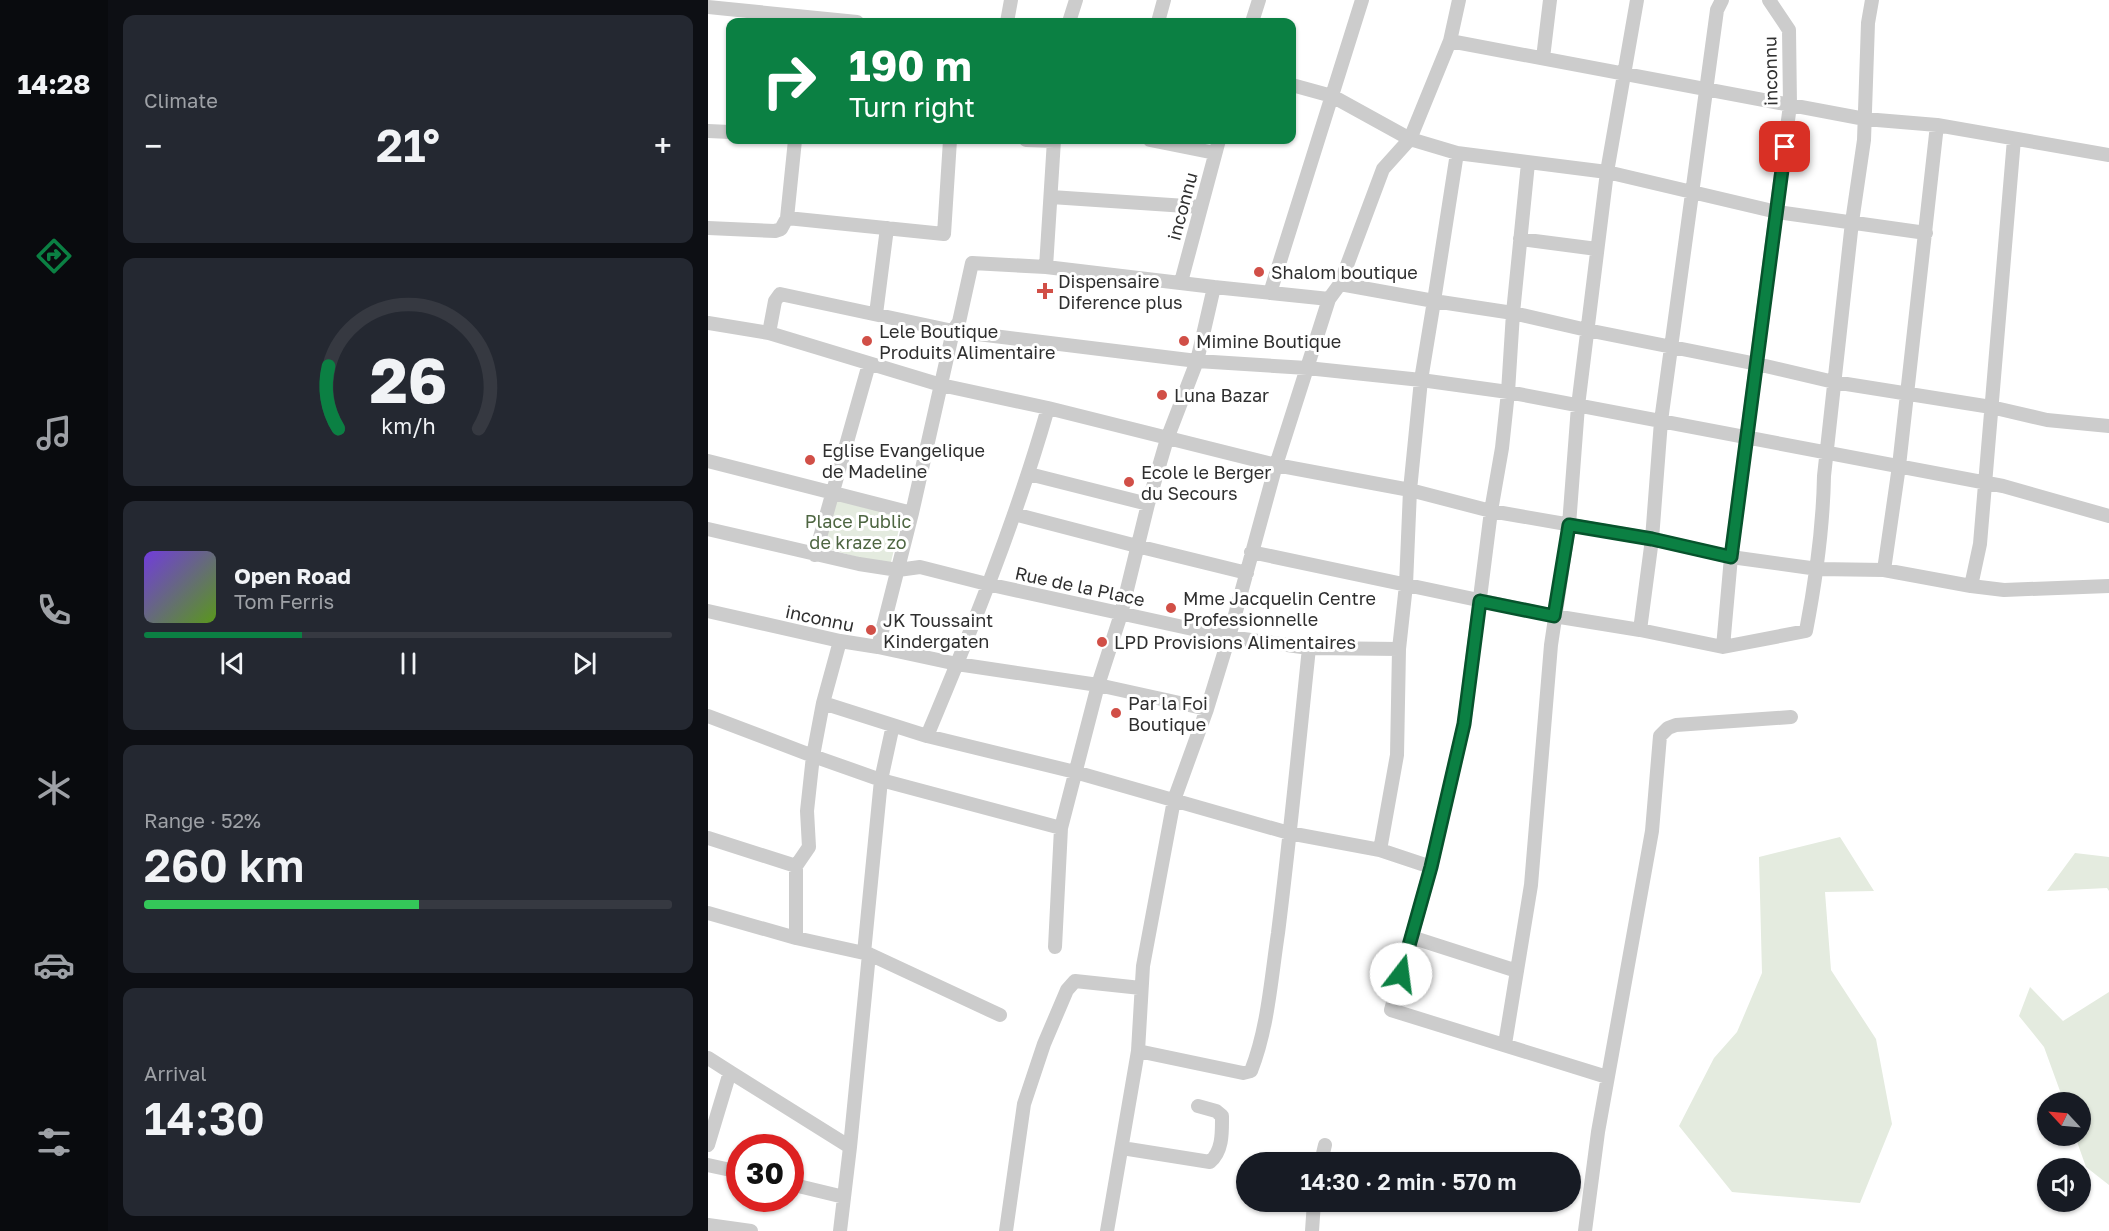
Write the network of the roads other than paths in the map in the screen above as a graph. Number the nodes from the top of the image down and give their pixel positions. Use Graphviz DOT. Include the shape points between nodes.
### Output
graph roads {
  1 [pos="1011,0"];
  2 [pos="1076,0"];
  3 [pos="1164,0"];
  4 [pos="1259,0"];
  5 [pos="1362,0"];
  6 [pos="1459,0"];
  7 [pos="1550,0"];
  8 [pos="1637,0"];
  9 [pos="1722,0"];
  10 [pos="1769,0"];
  11 [pos="1872,0"];
  12 [pos="708,7"];
  13 [pos="817,18"];
  14 [pos="1008,18"];
  15 [pos="1070,18"];
  16 [pos="1159,18"];
  17 [pos="1253,18"];
  18 [pos="1450,41"];
  19 [pos="1543,58"];
  20 [pos="1624,72"];
  21 [pos="1296,86"];
  22 [pos="1706,88"];
  23 [pos="1332,96"];
  24 [pos="1790,105"];
  25 [pos="1865,118"];
  26 [pos="1937,125"];
  27 [pos="708,131"];
  28 [pos="726,132"];
  29 [pos="1410,139"];
  30 [pos="2014,139"];
  31 [pos="795,144"];
  32 [pos="950,144"];
  33 [pos="1054,144"];
  34 [pos="1195,144"];
  35 [pos="1217,146"];
  36 [pos="1457,153"];
  37 [pos="2109,155"];
  38 [pos="1528,163"];
  39 [pos="1607,172"];
  40 [pos="1693,192"];
  41 [pos="1051,197"];
  42 [pos="1201,207"];
  43 [pos="1777,212"];
  44 [pos="787,218"];
  45 [pos="1852,222"];
  46 [pos="708,228"];
  47 [pos="887,228"];
  48 [pos="1926,233"];
  49 [pos="1520,239"];
  50 [pos="1598,249"];
  51 [pos="1046,267"];
  52 [pos="1180,282"];
  53 [pos="1340,284"];
  54 [pos="1214,287"];
  55 [pos="1270,293"];
  56 [pos="1329,299"];
  57 [pos="1434,301"];
  58 [pos="1513,313"];
  59 [pos="876,315"];
  60 [pos="958,321"];
  61 [pos="708,323"];
  62 [pos="1587,330"];
  63 [pos="769,333"];
  64 [pos="1671,346"];
  65 [pos="1197,361"];
  66 [pos="869,364"];
  67 [pos="1757,364"];
  68 [pos="1307,368"];
  69 [pos="1421,380"];
  70 [pos="1834,382"];
  71 [pos="940,385"];
  72 [pos="1508,392"];
  73 [pos="1908,393"];
  74 [pos="1578,405"];
  75 [pos="1991,407"];
  76 [pos="1048,408"];
  77 [pos="1661,421"];
  78 [pos="2109,426"];
  79 [pos="1748,438"];
  80 [pos="1167,439"];
  81 [pos="1827,453"];
  82 [pos="708,461"];
  83 [pos="1276,465"];
  84 [pos="1899,466"];
  85 [pos="1029,474"];
  86 [pos="1985,483"];
  87 [pos="1410,490"];
  88 [pos="832,493"];
  89 [pos="1148,504"];
  90 [pos="1491,511"];
  91 [pos="912,513"];
  92 [pos="1014,514"];
  93 [pos="2109,516"];
  94 [pos="1569,525"];
  95 [pos="708,529"];
  96 [pos="1652,539"];
  97 [pos="1137,546"];
  98 [pos="1251,552"];
  99 [pos="815,555"];
  100 [pos="1731,557"];
  101 [pos="1818,569"];
  102 [pos="898,570"];
  103 [pos="1884,570"];
  104 [pos="1247,573"];
  105 [pos="987,584"];
  106 [pos="1406,585"];
  107 [pos="1971,586"];
  108 [pos="2109,586"];
  109 [pos="1480,601"];
  110 [pos="708,611"];
  111 [pos="1121,614"];
  112 [pos="1554,616"];
  113 [pos="1640,630"];
  114 [pos="1230,637"];
  115 [pos="840,641"];
  116 [pos="878,647"];
  117 [pos="1724,647"];
  118 [pos="1309,648"];
  119 [pos="1399,649"];
  120 [pos="957,664"];
  121 [pos="1098,685"];
  122 [pos="823,703"];
  123 [pos="1207,709"];
  124 [pos="708,716"];
  125 [pos="1791,717"];
  126 [pos="892,725"];
  127 [pos="927,736"];
  128 [pos="813,756"];
  129 [pos="1075,772"];
  130 [pos="880,780"];
  131 [pos="1174,800"];
  132 [pos="1060,828"];
  133 [pos="1289,832"];
  134 [pos="708,838"];
  135 [pos="1380,850"];
  136 [pos="796,866"];
  137 [pos="1431,867"];
  138 [pos="708,914"];
  139 [pos="1411,937"];
  140 [pos="795,938"];
  141 [pos="1055,946"];
  142 [pos="866,953"];
  143 [pos="1517,972"];
  144 [pos="1141,988"];
  145 [pos="1000,1015"];
  146 [pos="1505,1044"];
  147 [pos="1138,1051"];
  148 [pos="708,1058"];
  149 [pos="730,1072"];
  150 [pos="1607,1077"];
  151 [pos="1198,1106"];
  152 [pos="709,1137"];
  153 [pos="1325,1145"];
  154 [pos="850,1147"];
  155 [pos="1122,1148"];
  156 [pos="1323,1152"];
  157 [pos="708,1165"];
  158 [pos="726,1169"];
  159 [pos="804,1187"];
  160 [pos="844,1197"];
  161 [pos="1313,1212"];
  162 [pos="708,1225"];
  163 [pos="751,1231"];
  164 [pos="840,1231"];
  165 [pos="1006,1231"];
  166 [pos="1107,1231"];
  167 [pos="1312,1231"];
  168 [pos="1585,1231"];
  1 -- 14 [label="street"];
  2 -- 15 [label="street"];
  3 -- 16 [label="street"];
  4 -- 17 [label="street"];
  5 -- 23 [label="street"];
  6 -- 18 [label="street"];
  7 -- 19 [label="street"];
  8 -- 20 [label="street"];
  9 -- 22 [label="street" via="1717,10"];
  10 -- 24 [label="street, inconnu" via="1789,30"];
  11 -- 25 [label="street"];
  12 -- 13 [label="street"];
  18 -- 19 [label="street"];
  18 -- 29 [label="street"];
  19 -- 20 [label="street"];
  20 -- 22 [label="street"];
  20 -- 39 [label="street"];
  21 -- 23 [label="street"];
  22 -- 24 [label="street"];
  22 -- 40 [label="street"];
  23 -- 29 [label="street"];
  23 -- 55 [label="street"];
  24 -- 25 [label="street"];
  24 -- 43 [label="street, inconnu"];
  25 -- 26 [label="street"];
  25 -- 45 [label="street"];
  26 -- 30 [label="street"];
  26 -- 48 [label="street"];
  27 -- 28 [label="street"];
  29 -- 36 [label="street"];
  29 -- 53 [label="street" via="1383,169"];
  30 -- 37 [label="street"];
  30 -- 75 [label="street"];
  31 -- 44 [label="street"];
  32 -- 47 [label="street" via="944,234"];
  33 -- 41 [label="street"];
  34 -- 35 [label="street"];
  35 -- 42 [label="street, inconnu"];
  36 -- 38 [label="street"];
  36 -- 57 [label="street"];
  38 -- 39 [label="street"];
  38 -- 49 [label="street"];
  39 -- 40 [label="street"];
  39 -- 50 [label="street"];
  40 -- 43 [label="street"];
  40 -- 64 [label="street"];
  41 -- 42 [label="street"];
  41 -- 51 [label="street"];
  42 -- 52 [label="street, inconnu"];
  43 -- 45 [label="street"];
  43 -- 67 [label="street, inconnu"];
  44 -- 46 [label="street" via="781,229 775,231"];
  44 -- 47 [label="street"];
  45 -- 48 [label="street"];
  45 -- 70 [label="street"];
  47 -- 59 [label="street"];
  48 -- 73 [label="street"];
  49 -- 50 [label="street"];
  49 -- 58 [label="street"];
  50 -- 62 [label="street"];
  51 -- 52 [label="street"];
  51 -- 60 [label="street" via="972,263"];
  52 -- 54 [label="street"];
  53 -- 56 [label="street"];
  53 -- 57 [label="street"];
  54 -- 55 [label="street"];
  54 -- 65 [label="street"];
  55 -- 56 [label="street"];
  56 -- 68 [label="street"];
  57 -- 58 [label="street"];
  57 -- 69 [label="street"];
  58 -- 62 [label="street"];
  58 -- 72 [label="street"];
  59 -- 60 [label="street"];
  59 -- 63 [label="street" via="780,294"];
  60 -- 65 [label="street"];
  60 -- 71 [label="street"];
  61 -- 63 [label="street"];
  62 -- 64 [label="street"];
  62 -- 74 [label="street"];
  63 -- 66 [label="street"];
  64 -- 67 [label="street"];
  64 -- 77 [label="street"];
  65 -- 68 [label="street"];
  65 -- 80 [label="street"];
  66 -- 71 [label="street"];
  66 -- 88 [label="street"];
  67 -- 70 [label="street"];
  67 -- 79 [label="street, inconnu"];
  68 -- 69 [label="street"];
  68 -- 83 [label="street"];
  69 -- 72 [label="street"];
  69 -- 87 [label="street"];
  70 -- 73 [label="street"];
  70 -- 81 [label="street"];
  71 -- 76 [label="street"];
  71 -- 91 [label="street"];
  72 -- 74 [label="street"];
  72 -- 90 [label="street"];
  73 -- 75 [label="street"];
  73 -- 84 [label="street"];
  74 -- 77 [label="street"];
  74 -- 94 [label="street"];
  75 -- 78 [label="street" via="2047,420"];
  75 -- 86 [label="street"];
  76 -- 80 [label="street"];
  76 -- 85 [label="street"];
  77 -- 79 [label="street"];
  77 -- 96 [label="street"];
  79 -- 81 [label="street"];
  79 -- 100 [label="street, inconnu"];
  80 -- 83 [label="street"];
  80 -- 89 [label="street"];
  81 -- 84 [label="street"];
  81 -- 101 [label="street"];
  82 -- 88 [label="street"];
  83 -- 87 [label="street"];
  83 -- 98 [label="street"];
  84 -- 86 [label="street"];
  84 -- 103 [label="street"];
  85 -- 89 [label="street"];
  85 -- 92 [label="street"];
  86 -- 93 [label="street"];
  86 -- 107 [label="street" via="1980,544"];
  87 -- 90 [label="street"];
  87 -- 106 [label="street"];
  88 -- 91 [label="street"];
  88 -- 99 [label="street"];
  89 -- 97 [label="street"];
  90 -- 94 [label="street"];
  90 -- 109 [label="street"];
  91 -- 102 [label="street"];
  92 -- 97 [label="street"];
  92 -- 105 [label="street"];
  94 -- 96 [label="street"];
  94 -- 112 [label="street"];
  95 -- 99 [label="street, Rue de la Place"];
  96 -- 100 [label="street"];
  96 -- 113 [label="street"];
  97 -- 104 [label="street"];
  97 -- 111 [label="street"];
  98 -- 104 [label="street"];
  98 -- 106 [label="street"];
  99 -- 102 [label="street, Rue de la Place"];
  100 -- 101 [label="street"];
  100 -- 117 [label="street, inconnu"];
  101 -- 103 [label="street"];
  101 -- 117 [label="street" via="1806,631"];
  102 -- 105 [label="street, Rue de la Place" via="920,567"];
  102 -- 116 [label="street"];
  103 -- 107 [label="street"];
  104 -- 114 [label="street"];
  105 -- 111 [label="street, Rue de la Place"];
  105 -- 120 [label="street"];
  106 -- 109 [label="street"];
  106 -- 119 [label="street"];
  107 -- 108 [label="street" via="2004,590"];
  109 -- 112 [label="street"];
  109 -- 137 [label="street" via="1464,724"];
  110 -- 115 [label="street, inconnu"];
  111 -- 114 [label="street, Rue de la Place"];
  111 -- 121 [label="street"];
  112 -- 113 [label="street"];
  112 -- 143 [label="street" via="1531,885"];
  113 -- 117 [label="street"];
  114 -- 118 [label="street, Rue de la Place"];
  114 -- 123 [label="street"];
  115 -- 116 [label="street, inconnu"];
  115 -- 122 [label="street"];
  116 -- 120 [label="street, inconnu"];
  118 -- 119 [label="street, Rue de la Place"];
  118 -- 133 [label="street"];
  119 -- 135 [label="street" via="1397,755"];
  120 -- 121 [label="street, inconnu"];
  120 -- 127 [label="street"];
  121 -- 123 [label="street, inconnu"];
  121 -- 129 [label="street"];
  122 -- 126 [label="street"];
  122 -- 128 [label="street"];
  123 -- 131 [label="street"];
  124 -- 128 [label="street"];
  125 -- 150 [label="street" via="1676,725 1660,736 1652,831"];
  126 -- 127 [label="street"];
  126 -- 130 [label="street"];
  127 -- 129 [label="street"];
  128 -- 130 [label="street"];
  128 -- 136 [label="street" via="807,810 809,847"];
  129 -- 131 [label="street"];
  129 -- 132 [label="street"];
  130 -- 132 [label="street"];
  130 -- 142 [label="street"];
  131 -- 133 [label="street"];
  131 -- 144 [label="street"];
  132 -- 141 [label="street"];
  133 -- 135 [label="street"];
  133 -- 147 [label="street" via="1268,1004 1251,1071 1243,1073"];
  134 -- 136 [label="street"];
  135 -- 137 [label="street"];
  136 -- 140 [label="street"];
  137 -- 139 [label="street"];
  138 -- 140 [label="street"];
  139 -- 143 [label="street"];
  139 -- 146 [label="street" via="1391,1011"];
  140 -- 142 [label="street"];
  142 -- 145 [label="street"];
  142 -- 154 [label="street"];
  143 -- 146 [label="street"];
  144 -- 147 [label="street"];
  144 -- 165 [label="street" via="1075,981 1067,990 1024,1104"];
  146 -- 150 [label="street"];
  147 -- 155 [label="street"];
  148 -- 149 [label="street"];
  149 -- 152 [label="street"];
  149 -- 154 [label="street"];
  150 -- 168 [label="street"];
  151 -- 155 [label="street" via="1222,1116 1217,1156 1210,1162"];
  153 -- 156 [label="street"];
  154 -- 160 [label="street"];
  155 -- 166 [label="street"];
  157 -- 158 [label="street"];
  159 -- 160 [label="street"];
  160 -- 164 [label="street"];
  161 -- 167 [label="street"];
  162 -- 163 [label="street"];
}
